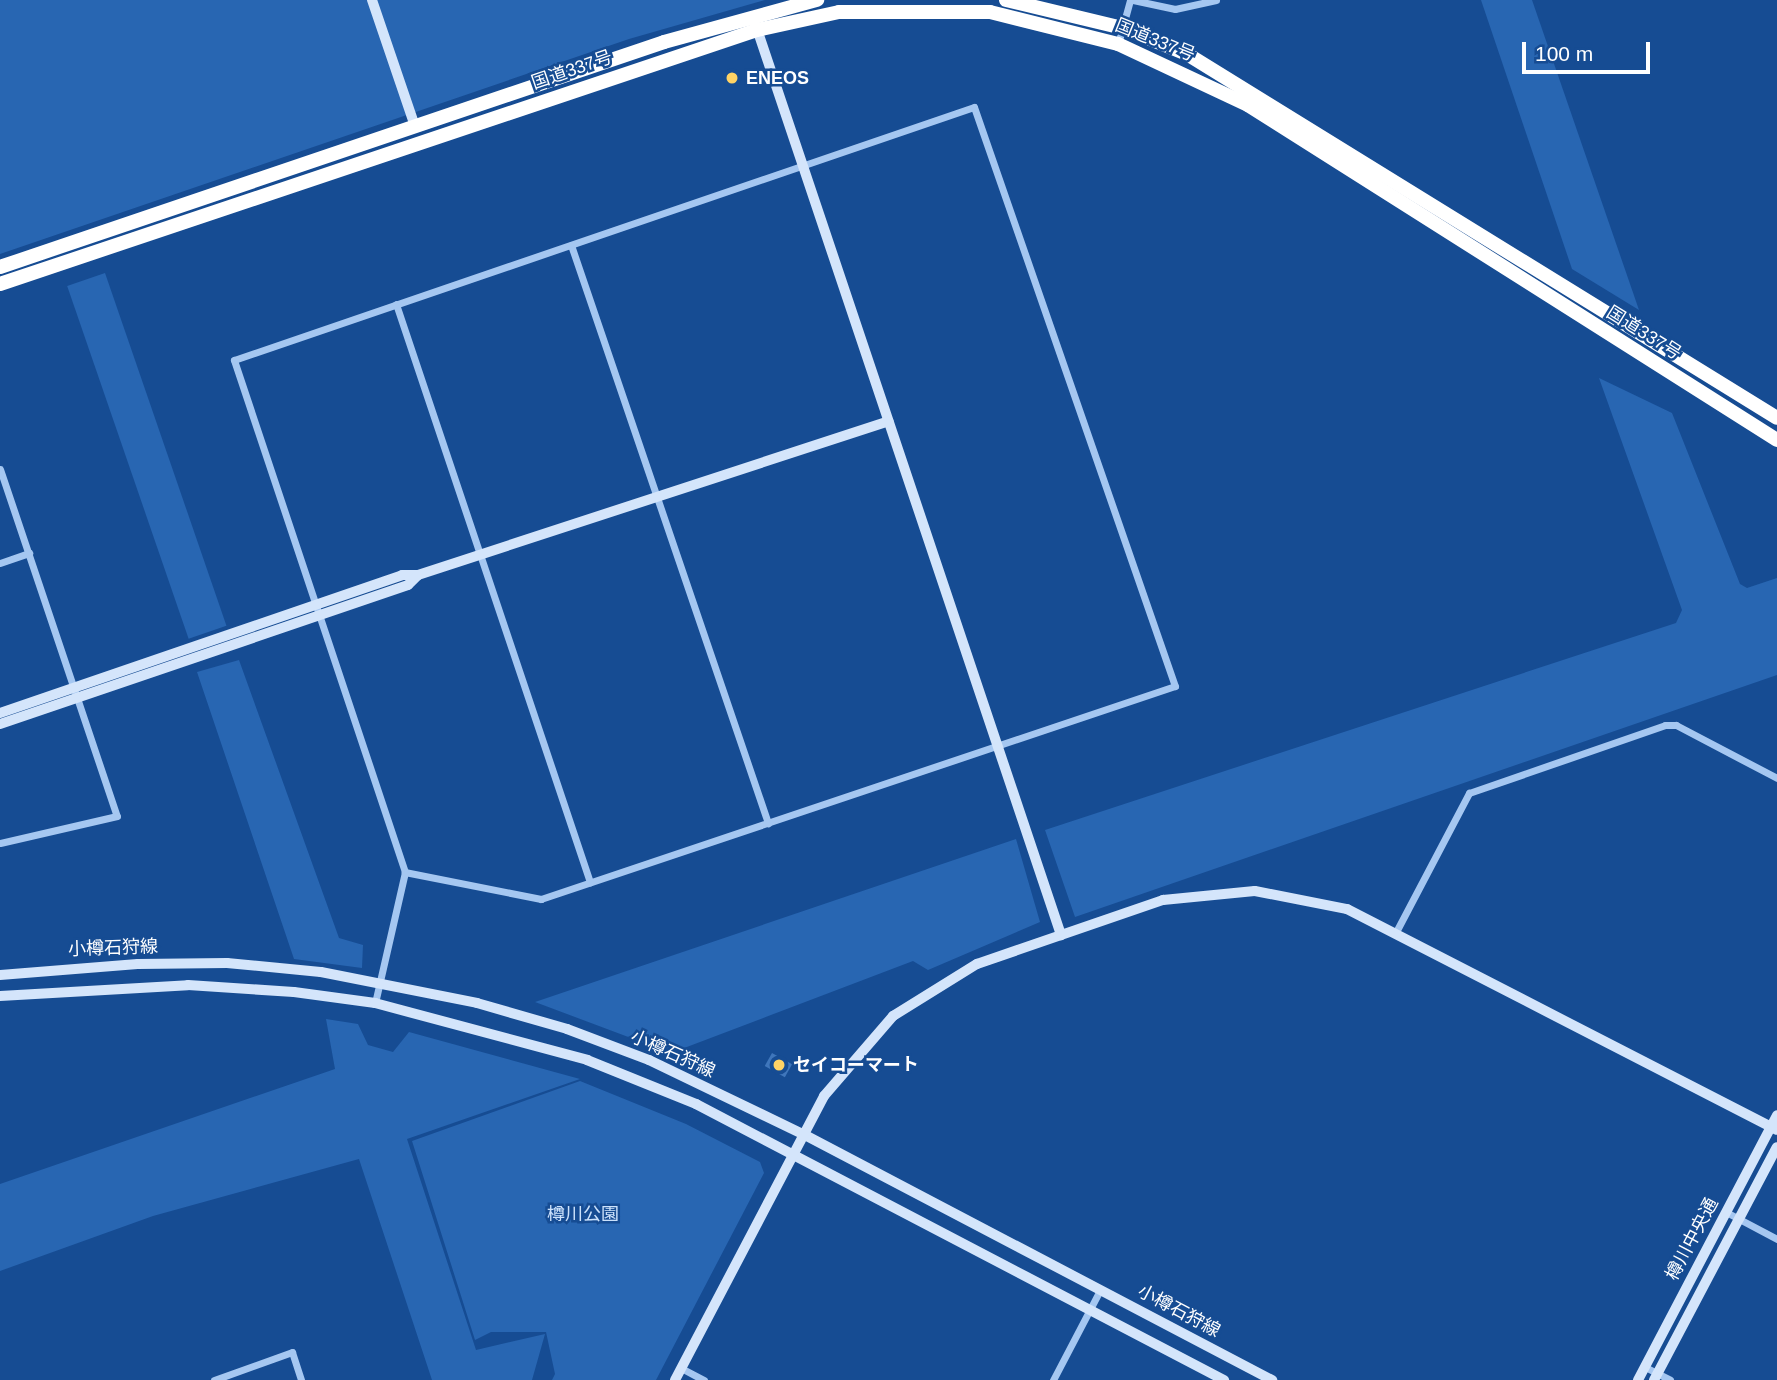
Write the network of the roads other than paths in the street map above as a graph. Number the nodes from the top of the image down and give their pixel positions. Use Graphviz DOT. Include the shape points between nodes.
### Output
graph roads {
  1 [pos="372,0"];
  2 [pos="817,0"];
  3 [pos="1006,0"];
  4 [pos="1132,0"];
  5 [pos="1216,0"];
  6 [pos="752,15"];
  7 [pos="1123,28"];
  8 [pos="757,30"];
  9 [pos="1118,44"];
  10 [pos="415,126"];
  11 [pos="420,143"];
  12 [pos="803,167"];
  13 [pos="571,245"];
  14 [pos="0,267"];
  15 [pos="0,284"];
  16 [pos="396,304"];
  17 [pos="1777,418"];
  18 [pos="888,421"];
  19 [pos="1777,440"];
  20 [pos="0,469"];
  21 [pos="659,496"];
  22 [pos="29,553"];
  23 [pos="481,555"];
  24 [pos="0,563"];
  25 [pos="316,610"];
  26 [pos="76,692"];
  27 [pos="1,718"];
  28 [pos="997,746"];
  29 [pos="1777,778"];
  30 [pos="768,823"];
  31 [pos="0,843"];
  32 [pos="405,872"];
  33 [pos="590,882"];
  34 [pos="1397,930"];
  35 [pos="1061,936"];
  36 [pos="0,975"];
  37 [pos="382,982"];
  38 [pos="0,996"];
  39 [pos="375,1003"];
  40 [pos="1777,1115"];
  41 [pos="1774,1128"];
  42 [pos="803,1135"];
  43 [pos="1777,1147"];
  44 [pos="793,1154"];
  45 [pos="1726,1212"];
  46 [pos="1739,1219"];
  47 [pos="1777,1239"];
  48 [pos="1100,1290"];
  49 [pos="1090,1310"];
  50 [pos="1645,1367"];
  51 [pos="681,1368"];
  52 [pos="1656,1377"];
  53 [pos="214,1380"];
  54 [pos="301,1380"];
  55 [pos="675,1380"];
  56 [pos="704,1380"];
  57 [pos="1054,1380"];
  58 [pos="1224,1380"];
  59 [pos="1272,1380"];
  60 [pos="1638,1380"];
  61 [pos="1670,1380"];
  1 -- 10 [label="street"];
  2 -- 6 [label="highway, 国道337号"];
  3 -- 7 [label="highway, 国道337号"];
  4 -- 5 [label="street" via="1175,9"];
  4 -- 7 [label="street"];
  6 -- 8 [label="street"];
  6 -- 10 [label="highway, 国道337号"];
  7 -- 9 [label="street"];
  7 -- 17 [label="highway, 国道337号" via="1250,89"];
  8 -- 9 [label="highway, 国道337号" via="839,12 990,12"];
  8 -- 11 [label="highway, 国道337号"];
  8 -- 12 [label="street"];
  9 -- 19 [label="highway, 国道337号" via="1248,106"];
  10 -- 11 [label="street"];
  10 -- 14 [label="highway, 国道337号"];
  11 -- 15 [label="highway, 国道337号"];
  12 -- 13 [label="street"];
  12 -- 18 [label="street"];
  12 -- 28 [label="street" via="974,107 1175,687"];
  13 -- 16 [label="street"];
  13 -- 21 [label="street"];
  16 -- 23 [label="street"];
  16 -- 25 [label="street" via="234,360"];
  18 -- 21 [label="street"];
  18 -- 28 [label="street"];
  20 -- 22 [label="street"];
  21 -- 23 [label="street"];
  21 -- 30 [label="street"];
  22 -- 24 [label="street"];
  22 -- 26 [label="street"];
  23 -- 25 [label="street" via="418,575 408,585"];
  23 -- 33 [label="street"];
  25 -- 26 [label="street"];
  25 -- 32 [label="street"];
  26 -- 27 [label="street"];
  26 -- 31 [label="street" via="117,816"];
  28 -- 30 [label="street"];
  28 -- 35 [label="street"];
  29 -- 34 [label="street" via="1676,725 1665,725 1469,793"];
  30 -- 33 [label="street"];
  32 -- 33 [label="street" via="530,899"];
  32 -- 37 [label="street"];
  34 -- 35 [label="street" via="1321,901 1232,891 1163,900"];
  34 -- 41 [label="street"];
  35 -- 42 [label="street" via="950,977 893,1016 843,1068"];
  36 -- 37 [label="street, 小樽石狩線" via="59,967 227,963"];
  37 -- 39 [label="street"];
  37 -- 42 [label="street, 小樽石狩線" via="477,1003 603,1042"];
  38 -- 39 [label="street, 小樽石狩線" via="188,985"];
  39 -- 44 [label="street, 小樽石狩線" via="587,1060 696,1104"];
  40 -- 41 [label="street, 樽川中央通"];
  41 -- 45 [label="street, 樽川中央通"];
  42 -- 44 [label="street"];
  42 -- 48 [label="street, 小樽石狩線"];
  43 -- 46 [label="street, 樽川中央通"];
  44 -- 49 [label="street, 小樽石狩線"];
  44 -- 51 [label="street"];
  45 -- 46 [label="street"];
  45 -- 50 [label="street, 樽川中央通"];
  46 -- 47 [label="street"];
  46 -- 52 [label="street, 樽川中央通"];
  48 -- 49 [label="street"];
  48 -- 59 [label="street, 小樽石狩線"];
  49 -- 57 [label="street"];
  49 -- 58 [label="street, 小樽石狩線"];
  50 -- 52 [label="street"];
  50 -- 60 [label="street, 樽川中央通"];
  51 -- 55 [label="street"];
  51 -- 56 [label="street"];
  52 -- 61 [label="street"];
  53 -- 54 [label="street" via="292,1352"];
}
